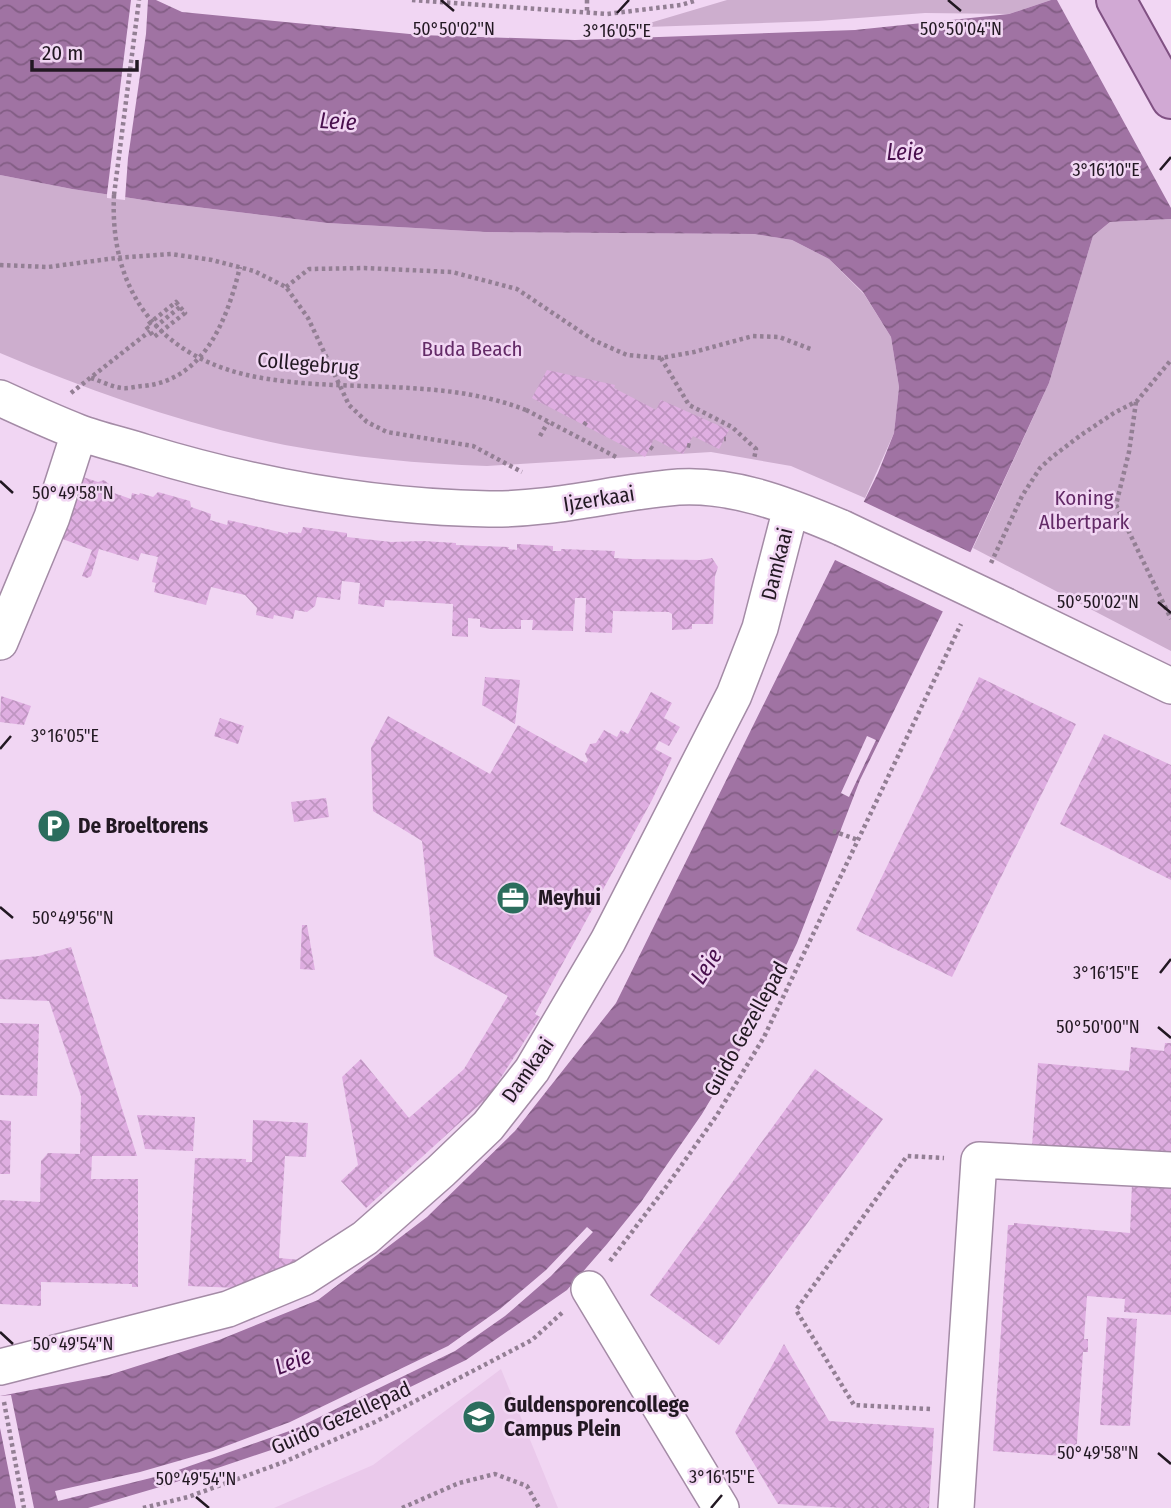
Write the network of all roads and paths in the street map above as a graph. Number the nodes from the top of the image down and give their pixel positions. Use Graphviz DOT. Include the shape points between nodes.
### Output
graph roads {
  1 [pos="139,0"];
  2 [pos="412,0"];
  3 [pos="586,0"];
  4 [pos="697,0"];
  5 [pos="1116,0"];
  6 [pos="448,2"];
  7 [pos="587,13"];
  8 [pos="1171,99"];
  9 [pos="0,265"];
  10 [pos="240,267"];
  11 [pos="286,287"];
  12 [pos="180,307"];
  13 [pos="155,327"];
  14 [pos="150,331"];
  15 [pos="813,350"];
  16 [pos="661,358"];
  17 [pos="1171,360"];
  18 [pos="91,378"];
  19 [pos="0,398"];
  20 [pos="65,398"];
  21 [pos="1136,401"];
  22 [pos="588,420"];
  23 [pos="548,422"];
  24 [pos="584,425"];
  25 [pos="732,427"];
  26 [pos="79,433"];
  27 [pos="540,436"];
  28 [pos="621,459"];
  29 [pos="533,477"];
  30 [pos="791,508"];
  31 [pos="987,572"];
  32 [pos="1171,620"];
  33 [pos="962,621"];
  34 [pos="0,642"];
  35 [pos="1171,686"];
  36 [pos="833,831"];
  37 [pos="858,840"];
  38 [pos="979,1160"];
  39 [pos="1171,1170"];
  40 [pos="589,1289"];
  41 [pos="1,1381"];
  42 [pos="962,1410"];
  43 [pos="24,1508"];
  44 [pos="143,1508"];
  45 [pos="402,1508"];
  46 [pos="538,1508"];
  47 [pos="721,1508"];
  48 [pos="956,1508"];
  1 -- 13 [label="path, Collegebrug, bridge" via="114,195 115,237 131,293"];
  2 -- 6 [label="path"];
  3 -- 7 [label="path"];
  4 -- 7 [label="path" via="633,13"];
  5 -- 8 [label="main road"];
  6 -- 7 [label="path"];
  9 -- 10 [label="path" via="48,267 172,254"];
  10 -- 11 [label="path"];
  10 -- 18 [label="path" via="217,336 192,366 163,384 123,388"];
  11 -- 16 [label="path" via="309,269 452,272 517,289 593,340 627,355"];
  11 -- 29 [label="path" via="308,318 349,405 367,422 387,432 473,446"];
  12 -- 13 [label="path"];
  12 -- 14 [label="path" via="176,302 146,326"];
  12 -- 14 [label="path" via="184,313 154,337"];
  13 -- 23 [label="path, Collegebrug, bridge" via="201,360 234,372 289,382 444,390 493,399"];
  14 -- 18 [label="path"];
  15 -- 16 [label="path" via="779,337 752,336"];
  16 -- 25 [label="path" via="689,405"];
  17 -- 21 [label="path"];
  18 -- 20 [label="path"];
  19 -- 26 [label="street, Ijzerkaai"];
  21 -- 31 [label="path" via="1081,435 1040,468"];
  21 -- 32 [label="path" via="1116,505"];
  22 -- 24 [label="path"];
  23 -- 27 [label="path"];
  23 -- 28 [label="path, Collegebrug"];
  26 -- 30 [label="street, Ijzerkaai" via="245,481 366,500 537,508 670,487 718,489"];
  26 -- 34 [label="street" via="52,517"];
  30 -- 35 [label="street, Ijzerkaai, bridge" via="842,528"];
  30 -- 41 [label="street, Damkaai" via="760,628 734,695 608,941 533,1070 488,1126 365,1238 303,1278 228,1309"];
  33 -- 37 [label="path, Guido Gezellepad"];
  36 -- 37 [label="path"];
  37 -- 40 [label="path, Guido Gezellepad" via="764,1037 724,1104"];
  38 -- 39 [label="street"];
  38 -- 42 [label="street"];
  38 -- 42 [label="path" via="907,1156 796,1310 854,1405"];
  40 -- 44 [label="path, Guido Gezellepad" via="532,1340 375,1422 272,1466"];
  40 -- 47 [label="street"];
  41 -- 43 [label="path"];
  42 -- 48 [label="street"];
  45 -- 46 [label="path" via="459,1483 495,1474 527,1486"];
}
